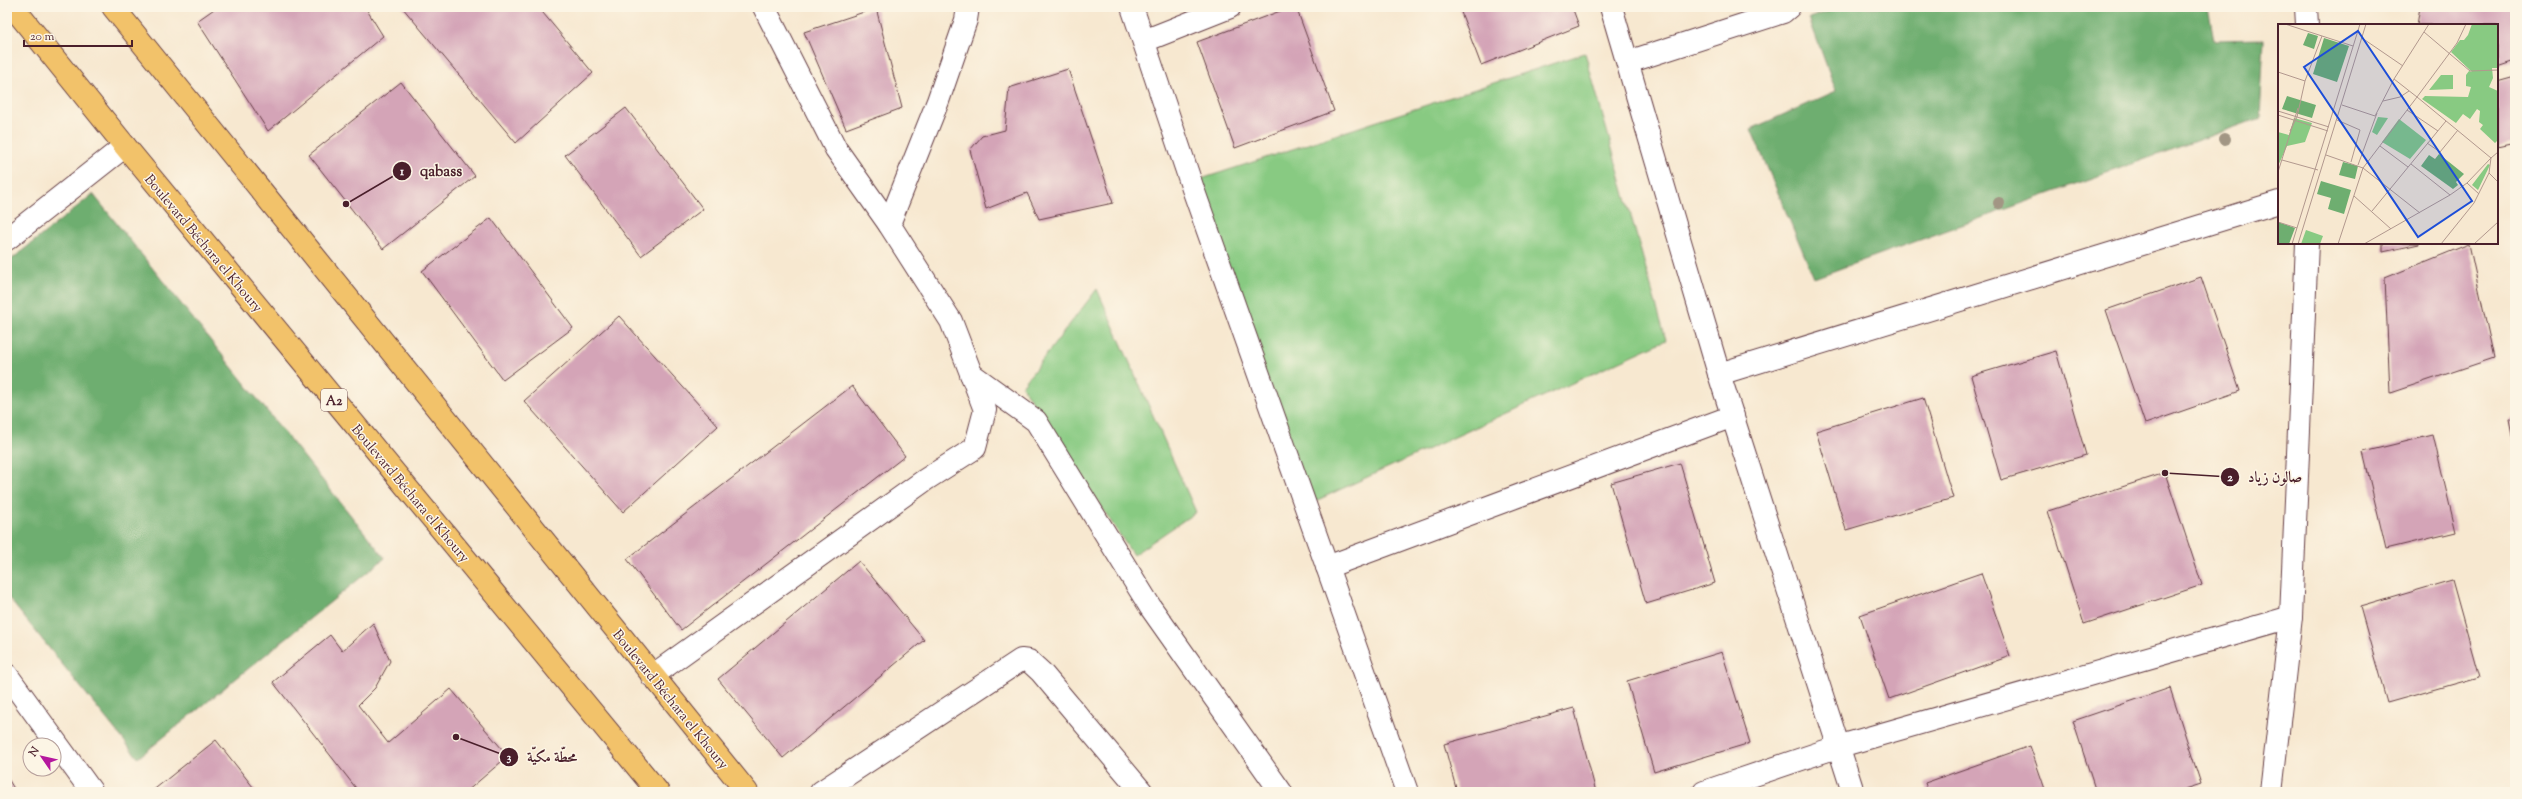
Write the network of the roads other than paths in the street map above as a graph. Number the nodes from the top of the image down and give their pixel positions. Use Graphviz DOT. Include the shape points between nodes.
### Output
graph roads {
  1 [pos="13,7"];
  2 [pos="113,7"];
  3 [pos="764,7"];
  4 [pos="968,7"];
  5 [pos="1132,7"];
  6 [pos="1230,7"];
  7 [pos="1611,7"];
  8 [pos="1789,7"];
  9 [pos="2306,7"];
  10 [pos="2307,24"];
  11 [pos="1144,41"];
  12 [pos="1628,62"];
  13 [pos="124,146"];
  14 [pos="2278,202"];
  15 [pos="890,224"];
  16 [pos="7,239"];
  17 [pos="2307,244"];
  18 [pos="971,374"];
  19 [pos="1719,374"];
  20 [pos="1733,416"];
  21 [pos="1327,567"];
  22 [pos="2291,617"];
  23 [pos="7,675"];
  24 [pos="652,676"];
  25 [pos="1840,746"];
  26 [pos="92,792"];
  27 [pos="658,792"];
  28 [pos="747,792"];
  29 [pos="821,792"];
  30 [pos="1142,792"];
  31 [pos="1281,792"];
  32 [pos="1407,792"];
  33 [pos="1704,792"];
  34 [pos="1853,792"];
  35 [pos="2271,792"];
  1 -- 13 [label="highway, Boulevard Béchara el Khoury / A2"];
  2 -- 24 [label="highway, Boulevard Béchara el Khoury"];
  3 -- 15 [label="street" via="836,149"];
  4 -- 15 [label="street" via="966,20 938,101"];
  5 -- 11 [label="street"];
  6 -- 11 [label="street"];
  7 -- 12 [label="street"];
  8 -- 12 [label="street" via="1783,12"];
  9 -- 10 [label="street"];
  11 -- 21 [label="street" via="1193,189"];
  12 -- 19 [label="street"];
  13 -- 16 [label="street"];
  13 -- 27 [label="highway, Boulevard Béchara el Khoury / A2"];
  14 -- 19 [label="street"];
  15 -- 18 [label="street" via="951,320"];
  17 -- 22 [label="street"];
  18 -- 24 [label="street" via="985,410 975,448 925,480"];
  18 -- 31 [label="street" via="1036,421 1151,608"];
  19 -- 20 [label="street"];
  20 -- 21 [label="street"];
  20 -- 25 [label="street"];
  21 -- 32 [label="street"];
  22 -- 25 [label="street"];
  22 -- 35 [label="street"];
  23 -- 26 [label="street"];
  24 -- 28 [label="highway, Boulevard Béchara el Khoury"];
  25 -- 33 [label="street"];
  25 -- 34 [label="street"];
  29 -- 30 [label="street" via="1021,660 1029,661 1041,672"];
}
